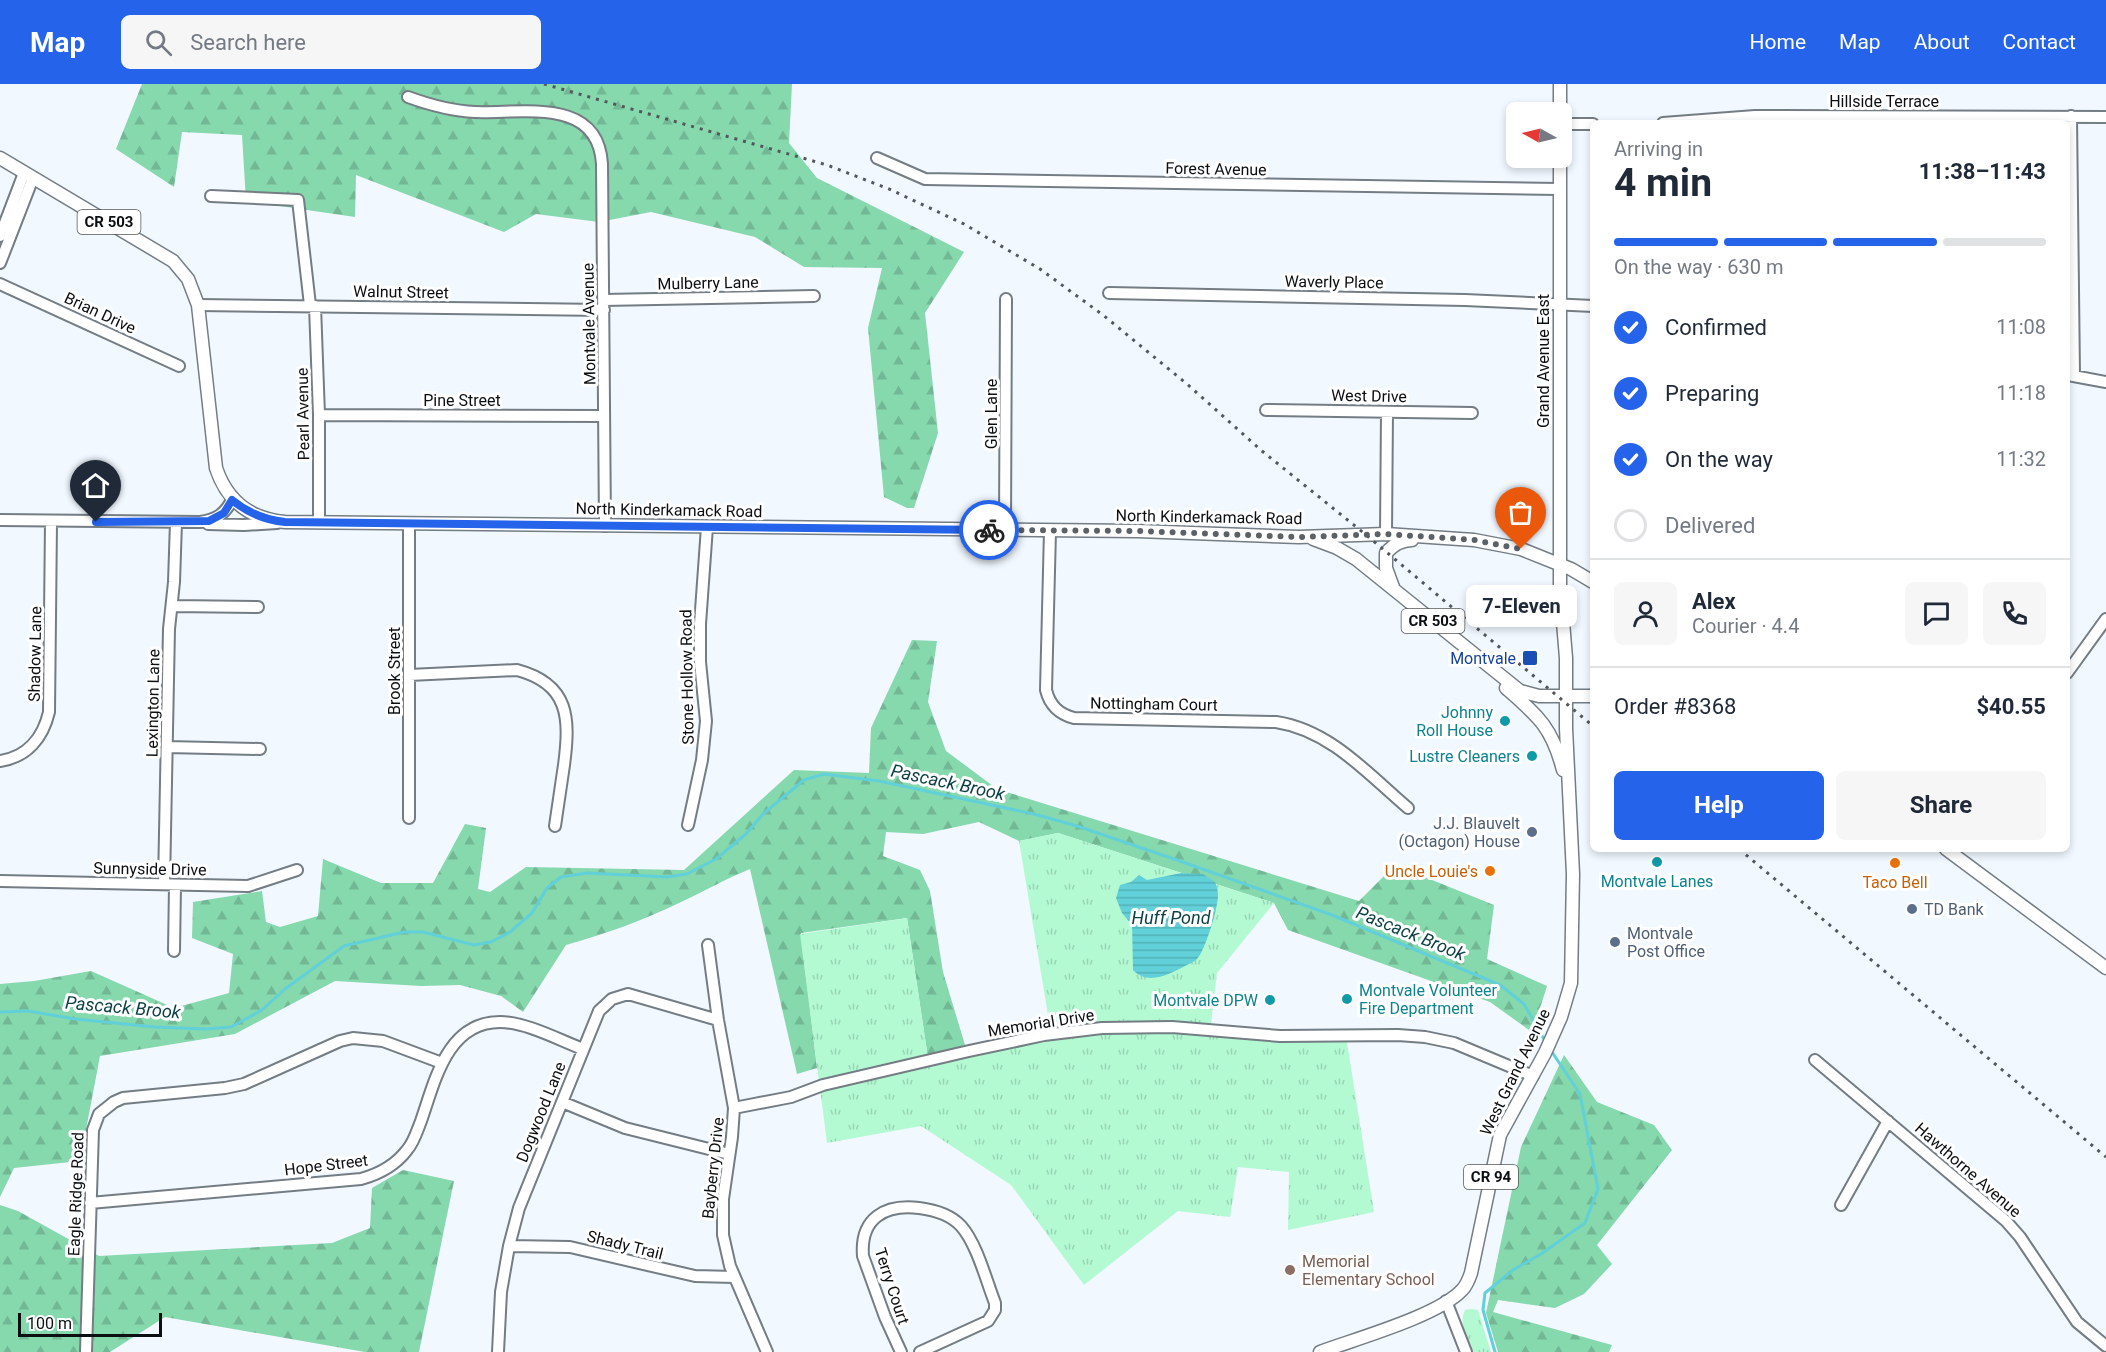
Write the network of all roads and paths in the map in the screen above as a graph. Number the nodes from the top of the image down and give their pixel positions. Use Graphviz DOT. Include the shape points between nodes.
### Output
graph roads {
  1 [pos="1560,84"];
  2 [pos="408,97"];
  3 [pos="1560,102"];
  4 [pos="2071,116"];
  5 [pos="2106,117"];
  6 [pos="1702,120"];
  7 [pos="1572,124"];
  8 [pos="1590,124"];
  9 [pos="0,158"];
  10 [pos="877,158"];
  11 [pos="1560,168"];
  12 [pos="29,175"];
  13 [pos="1560,189"];
  14 [pos="212,196"];
  15 [pos="0,236"];
  16 [pos="2070,252"];
  17 [pos="0,263"];
  18 [pos="3,284"];
  19 [pos="1109,293"];
  20 [pos="814,296"];
  21 [pos="1006,298"];
  22 [pos="198,305"];
  23 [pos="312,305"];
  24 [pos="604,305"];
  25 [pos="1559,305"];
  26 [pos="1590,306"];
  27 [pos="178,366"];
  28 [pos="2070,376"];
  29 [pos="2102,381"];
  30 [pos="1266,410"];
  31 [pos="1387,412"];
  32 [pos="1472,413"];
  33 [pos="319,415"];
  34 [pos="604,416"];
  35 [pos="232,500"];
  36 [pos="0,520"];
  37 [pos="51,522"];
  38 [pos="181,522"];
  39 [pos="285,522"];
  40 [pos="319,522"];
  41 [pos="409,524"];
  42 [pos="606,526"];
  43 [pos="706,527"];
  44 [pos="1005,530"];
  45 [pos="1050,531"];
  46 [pos="1386,534"];
  47 [pos="1299,537"];
  48 [pos="1446,537"];
  49 [pos="1386,553"];
  50 [pos="1561,564"];
  51 [pos="1590,580"];
  52 [pos="1393,589"];
  53 [pos="173,606"];
  54 [pos="258,608"];
  55 [pos="2102,623"];
  56 [pos="2070,669"];
  57 [pos="1496,672"];
  58 [pos="409,675"];
  59 [pos="1590,696"];
  60 [pos="1568,697"];
  61 [pos="167,747"];
  62 [pos="260,749"];
  63 [pos="0,761"];
  64 [pos="1570,784"];
  65 [pos="1408,808"];
  66 [pos="409,818"];
  67 [pos="688,825"];
  68 [pos="555,826"];
  69 [pos="1950,852"];
  70 [pos="297,870"];
  71 [pos="0,881"];
  72 [pos="170,885"];
  73 [pos="708,945"];
  74 [pos="174,951"];
  75 [pos="2106,968"];
  76 [pos="718,1020"];
  77 [pos="583,1049"];
  78 [pos="1815,1060"];
  79 [pos="442,1063"];
  80 [pos="1533,1076"];
  81 [pos="562,1102"];
  82 [pos="734,1108"];
  83 [pos="1888,1121"];
  84 [pos="729,1154"];
  85 [pos="90,1203"];
  86 [pos="1841,1205"];
  87 [pos="509,1246"];
  88 [pos="734,1277"];
  89 [pos="1446,1301"];
  90 [pos="2106,1346"];
  91 [pos="86,1352"];
  92 [pos="498,1352"];
  93 [pos="767,1352"];
  94 [pos="901,1352"];
  95 [pos="920,1352"];
  96 [pos="1320,1352"];
  97 [pos="1466,1352"];
  1 -- 3 [label="main road"];
  2 -- 24 [label="street, Montvale Avenue" via="462,111 562,113 586,126 602,157"];
  4 -- 5 [label="street, Hillside Terrace"];
  4 -- 6 [label="street, Hillside Terrace" via="1755,116"];
  4 -- 16 [label="street"];
  7 -- 8 [label="street"];
  9 -- 12 [label="main road, North Kinderkamack Road / CR 503"];
  10 -- 13 [label="street, Forest Avenue" via="925,179"];
  11 -- 13 [label="main road, Grand Avenue East / CR 94"];
  12 -- 15 [label="street"];
  12 -- 17 [label="street"];
  12 -- 22 [label="main road, North Kinderkamack Road / CR 503" via="173,261 188,279"];
  13 -- 25 [label="main road, Grand Avenue East / CR 94"];
  14 -- 23 [label="street, Pearl Avenue" via="298,200"];
  16 -- 28 [label="street"];
  18 -- 27 [label="street, Brian Drive"];
  19 -- 25 [label="street, Waverly Place"];
  20 -- 24 [label="street, Mulberry Lane"];
  21 -- 44 [label="street, Glen Lane"];
  22 -- 23 [label="street, Walnut Street"];
  22 -- 35 [label="main road, North Kinderkamack Road / CR 503" via="216,468"];
  23 -- 24 [label="street, Walnut Street"];
  23 -- 33 [label="street, Pearl Avenue"];
  24 -- 34 [label="street, Montvale Avenue"];
  25 -- 26 [label="street, Waverly Place"];
  25 -- 50 [label="main road, Grand Avenue East / CR 94"];
  28 -- 29 [label="street"];
  30 -- 31 [label="street, West Drive"];
  31 -- 32 [label="street, West Drive"];
  31 -- 46 [label="street"];
  33 -- 34 [label="street, Pine Street"];
  33 -- 40 [label="street, Pearl Avenue"];
  34 -- 42 [label="street, Montvale Avenue"];
  35 -- 38 [label="street" via="217,518"];
  35 -- 39 [label="main road, North Kinderkamack Road / CR 503" via="262,518"];
  36 -- 37 [label="street"];
  37 -- 38 [label="street"];
  37 -- 63 [label="street, Shadow Lane" via="49,712 36,742 18,756"];
  38 -- 39 [label="street"];
  38 -- 53 [label="street, Lexington Lane"];
  39 -- 40 [label="main road, North Kinderkamack Road / CR 503"];
  40 -- 41 [label="main road, North Kinderkamack Road / CR 503"];
  41 -- 42 [label="main road, North Kinderkamack Road / CR 503"];
  41 -- 58 [label="street, Brook Street"];
  42 -- 43 [label="main road, North Kinderkamack Road / CR 503"];
  43 -- 44 [label="main road, North Kinderkamack Road / CR 503"];
  43 -- 67 [label="street, Stone Hollow Road" via="700,624 706,721"];
  44 -- 45 [label="main road, North Kinderkamack Road / CR 503"];
  45 -- 47 [label="main road, North Kinderkamack Road / CR 503"];
  45 -- 65 [label="street, Nottingham Court" via="1046,690 1058,712 1074,718 1291,724 1332,744"];
  46 -- 47 [label="main road, North Kinderkamack Road / CR 503"];
  46 -- 48 [label="main road, North Kinderkamack Road / CR 503"];
  46 -- 49 [label="main road"];
  47 -- 52 [label="main road, CR 503" via="1337,548"];
  48 -- 49 [label="main road" via="1405,540"];
  48 -- 50 [label="main road, North Kinderkamack Road / CR 503" via="1521,549"];
  49 -- 52 [label="main road"];
  50 -- 51 [label="main road, CR 503"];
  50 -- 60 [label="main road, West Grand Avenue / CR 94"];
  52 -- 57 [label="main road, CR 503"];
  53 -- 54 [label="street"];
  53 -- 61 [label="street, Lexington Lane" via="169,629"];
  55 -- 56 [label="street"];
  57 -- 60 [label="main road, CR 503" via="1520,691"];
  57 -- 64 [label="main road" via="1503,686 1549,730"];
  58 -- 66 [label="street, Brook Street"];
  58 -- 68 [label="street" via="511,669 530,673 550,685 559,695 568,721"];
  59 -- 60 [label="main road, CR 503"];
  60 -- 64 [label="main road, West Grand Avenue / CR 94"];
  61 -- 62 [label="street"];
  61 -- 72 [label="street, Lexington Lane"];
  64 -- 80 [label="main road, West Grand Avenue / CR 94" via="1574,874 1569,995"];
  69 -- 75 [label="main road"];
  70 -- 72 [label="street, Sunnyside Drive" via="248,886"];
  71 -- 72 [label="street, Sunnyside Drive"];
  72 -- 74 [label="street, Lexington Lane"];
  73 -- 76 [label="street, Bayberry Drive"];
  76 -- 77 [label="street, Dogwood Lane" via="637,995 620,995 599,1011"];
  76 -- 82 [label="street, Bayberry Drive"];
  77 -- 79 [label="street, Hope Street" via="512,1023 487,1023 455,1041"];
  77 -- 81 [label="street, Dogwood Lane"];
  78 -- 83 [label="street, Hawthorne Avenue"];
  79 -- 85 [label="street, Hope Street" via="413,1142 397,1161 375,1175"];
  79 -- 85 [label="street, Eagle Ridge Road" via="383,1041 353,1038 328,1045 244,1084 123,1098 99,1114 93,1130"];
  80 -- 82 [label="street, Memorial Drive" via="1454,1043 1425,1037 1280,1036 1138,1026 1068,1031 969,1051 823,1085 791,1098"];
  80 -- 89 [label="main road, West Grand Avenue / CR 94" via="1500,1135 1471,1273 1461,1291"];
  81 -- 84 [label="street" via="640,1133"];
  81 -- 87 [label="street, Dogwood Lane" via="519,1208"];
  82 -- 84 [label="street, Bayberry Drive"];
  83 -- 86 [label="street"];
  83 -- 90 [label="street, Hawthorne Avenue" via="2006,1221 2077,1322"];
  84 -- 88 [label="street, Bayberry Drive" via="722,1221 725,1251"];
  85 -- 91 [label="street, Eagle Ridge Road"];
  87 -- 88 [label="street, Shady Trail" via="570,1247 695,1276"];
  87 -- 92 [label="street, Dogwood Lane" via="501,1292"];
  88 -- 93 [label="street, Bayberry Drive"];
  89 -- 96 [label="main road, West Grand Avenue / CR 94" via="1428,1312"];
  89 -- 97 [label="street"];
  94 -- 95 [label="street, Terry Court" via="885,1317 862,1245 874,1218 901,1206 943,1213 961,1226 995,1303 988,1321"];
}
